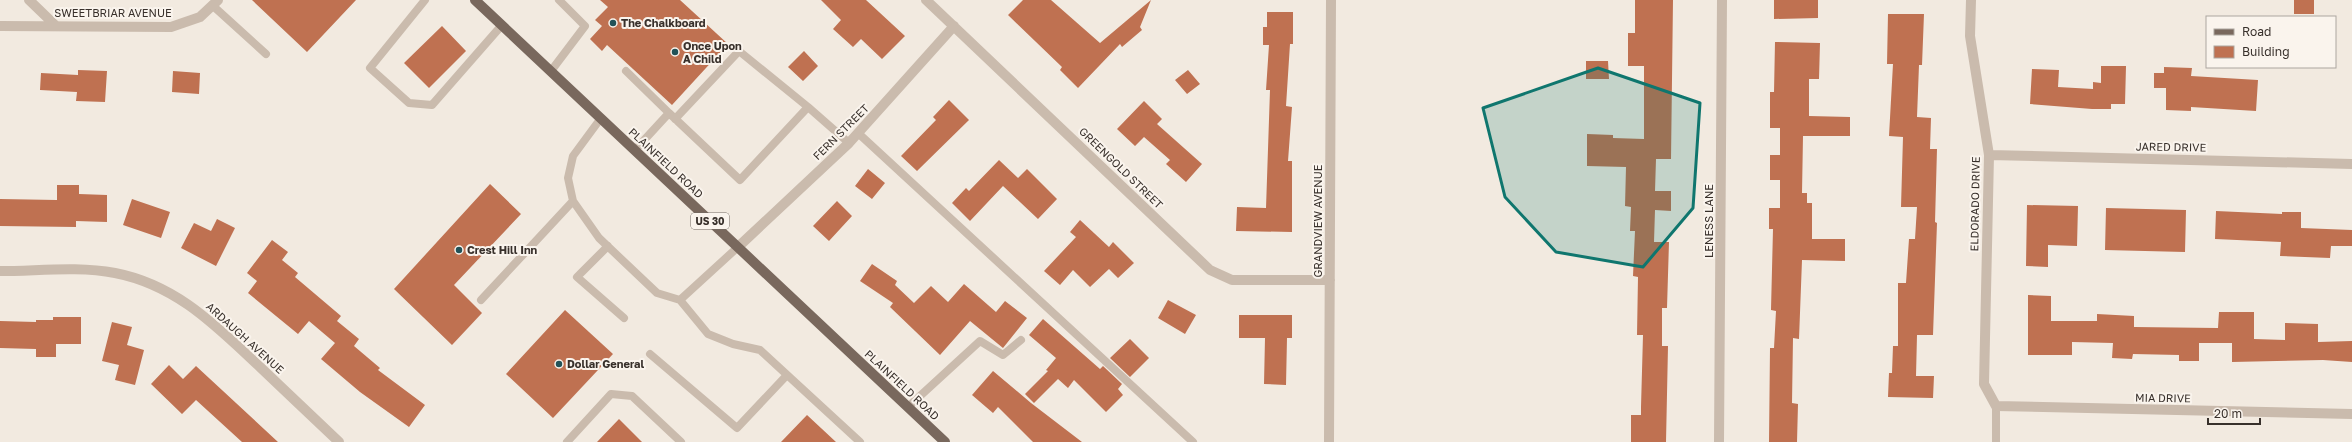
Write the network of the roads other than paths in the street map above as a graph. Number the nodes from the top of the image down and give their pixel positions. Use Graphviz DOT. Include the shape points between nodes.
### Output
graph roads {
  1 [pos="29,0"];
  2 [pos="425,0"];
  3 [pos="475,0"];
  4 [pos="559,0"];
  5 [pos="926,0"];
  6 [pos="1331,0"];
  7 [pos="1722,0"];
  8 [pos="1971,0"];
  9 [pos="215,3"];
  10 [pos="0,26"];
  11 [pos="56,26"];
  12 [pos="502,26"];
  13 [pos="954,26"];
  14 [pos="266,54"];
  15 [pos="551,71"];
  16 [pos="626,71"];
  17 [pos="808,107"];
  18 [pos="672,116"];
  19 [pos="601,118"];
  20 [pos="858,133"];
  21 [pos="849,143"];
  22 [pos="635,150"];
  23 [pos="1989,155"];
  24 [pos="2352,164"];
  25 [pos="573,201"];
  26 [pos="608,246"];
  27 [pos="738,247"];
  28 [pos="0,271"];
  29 [pos="1330,280"];
  30 [pos="481,300"];
  31 [pos="680,300"];
  32 [pos="624,318"];
  33 [pos="1021,340"];
  34 [pos="650,354"];
  35 [pos="787,375"];
  36 [pos="1996,406"];
  37 [pos="908,407"];
  38 [pos="2352,414"];
  39 [pos="339,442"];
  40 [pos="567,442"];
  41 [pos="682,442"];
  42 [pos="860,442"];
  43 [pos="945,442"];
  44 [pos="1193,442"];
  45 [pos="1330,442"];
  46 [pos="1719,442"];
  47 [pos="1996,442"];
  1 -- 11 [label="street"];
  2 -- 12 [label="lane" via="370,68 409,103 432,105"];
  3 -- 12 [label="main road, PLAINFIELD ROAD / US 30"];
  4 -- 15 [label="lane" via="585,26"];
  5 -- 13 [label="street, GREENGOLD STREET"];
  6 -- 29 [label="street, GRANDVIEW AVENUE"];
  7 -- 46 [label="street, LENESS LANE"];
  8 -- 23 [label="street, ELDORADO DRIVE" via="1970,36"];
  9 -- 11 [label="street, SWEETBRIAR AVENUE" via="200,17 172,27"];
  9 -- 14 [label="lane"];
  10 -- 11 [label="street, SWEETBRIAR AVENUE"];
  12 -- 15 [label="main road, PLAINFIELD ROAD / US 30"];
  13 -- 20 [label="street, FERN STREET"];
  13 -- 29 [label="street, GREENGOLD STREET" via="1210,270 1232,280"];
  15 -- 19 [label="main road, PLAINFIELD ROAD / US 30"];
  16 -- 18 [label="lane"];
  17 -- 18 [label="lane" via="739,51"];
  17 -- 18 [label="lane" via="740,180"];
  17 -- 21 [label="lane"];
  18 -- 22 [label="lane"];
  19 -- 22 [label="main road, PLAINFIELD ROAD / US 30"];
  19 -- 25 [label="lane" via="573,156 568,178"];
  20 -- 21 [label="street, FERN STREET"];
  20 -- 44 [label="lane"];
  21 -- 27 [label="street, FERN STREET"];
  22 -- 27 [label="main road, PLAINFIELD ROAD / US 30"];
  23 -- 24 [label="street, JARED DRIVE"];
  23 -- 36 [label="street, ELDORADO DRIVE" via="1984,384"];
  25 -- 26 [label="lane" via="599,238"];
  25 -- 30 [label="lane"];
  26 -- 31 [label="lane" via="657,293"];
  26 -- 32 [label="lane" via="577,277"];
  27 -- 31 [label="lane"];
  27 -- 37 [label="main road, PLAINFIELD ROAD / US 30"];
  28 -- 39 [label="street, ARDAUGH AVENUE" via="116,273 149,283 179,298 207,317"];
  29 -- 45 [label="street, GRANDVIEW AVENUE"];
  31 -- 35 [label="lane" via="708,334 733,344 760,350"];
  33 -- 37 [label="lane" via="1003,355 980,341"];
  34 -- 35 [label="lane" via="737,428"];
  35 -- 42 [label="lane"];
  36 -- 38 [label="street, MIA DRIVE"];
  36 -- 47 [label="lane"];
  37 -- 43 [label="main road, PLAINFIELD ROAD / US 30"];
  40 -- 41 [label="lane" via="611,394 632,396"];
}
